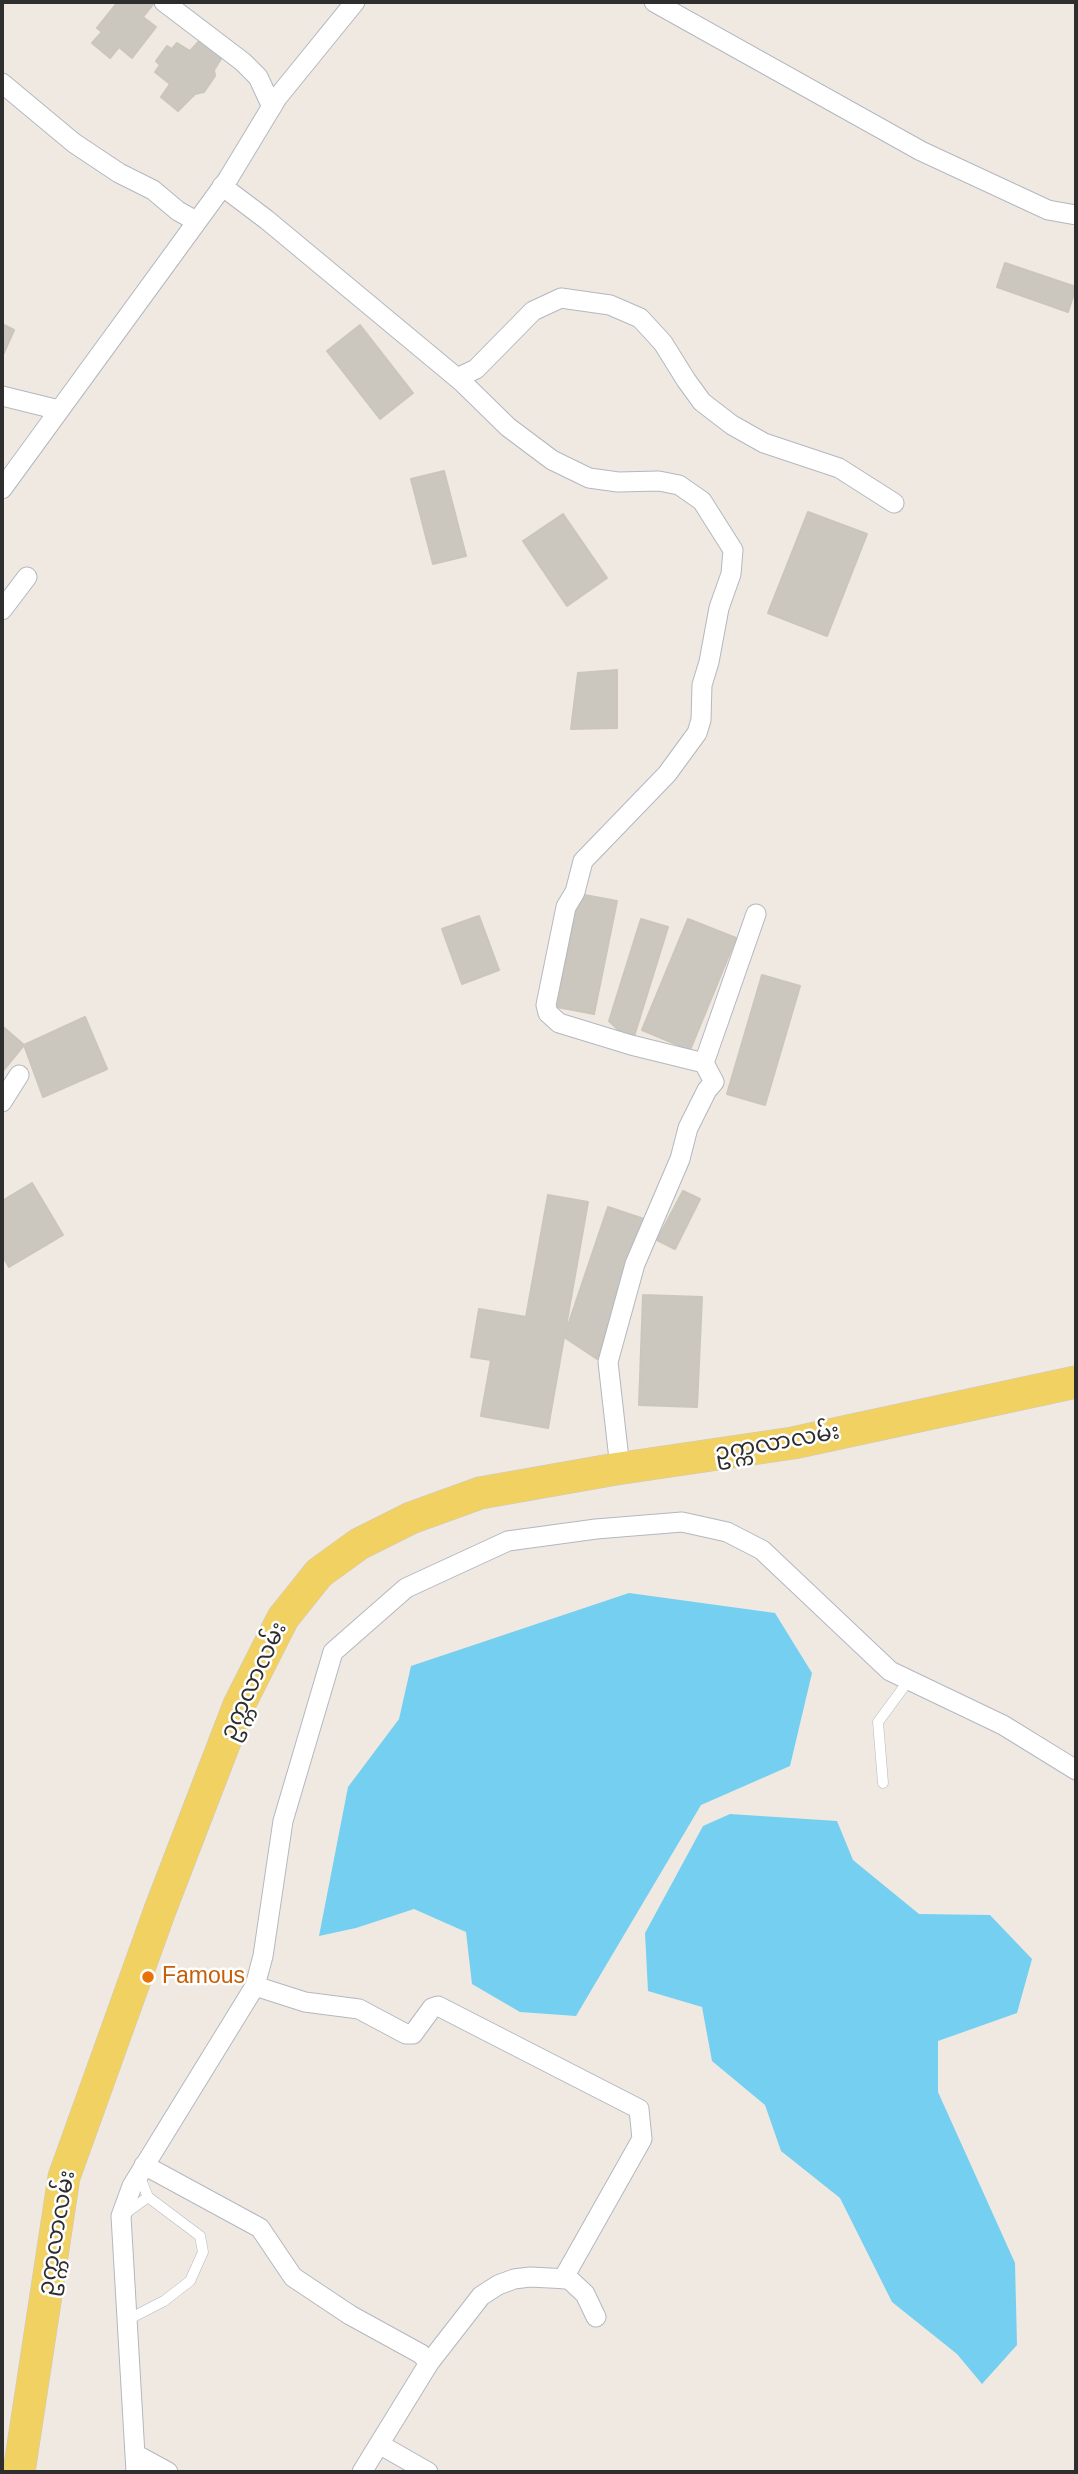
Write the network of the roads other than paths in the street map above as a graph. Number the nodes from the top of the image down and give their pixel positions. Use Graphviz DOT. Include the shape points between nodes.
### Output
graph roads {
  1 [pos="164,2"];
  2 [pos="355,2"];
  3 [pos="654,2"];
  4 [pos="2,83"];
  5 [pos="272,107"];
  6 [pos="222,186"];
  7 [pos="1076,215"];
  8 [pos="196,221"];
  9 [pos="457,378"];
  10 [pos="2,396"];
  11 [pos="59,410"];
  12 [pos="2,489"];
  13 [pos="894,502"];
  14 [pos="27,577"];
  15 [pos="2,610"];
  16 [pos="756,914"];
  17 [pos="704,1063"];
  18 [pos="19,1075"];
  19 [pos="2,1102"];
  20 [pos="1076,1382"];
  21 [pos="620,1468"];
  22 [pos="909,1680"];
  23 [pos="1076,1770"];
  24 [pos="883,1783"];
  25 [pos="255,1986"];
  26 [pos="142,2170"];
  27 [pos="148,2197"];
  28 [pos="121,2216"];
  29 [pos="563,2279"];
  30 [pos="596,2317"];
  31 [pos="127,2320"];
  32 [pos="429,2363"];
  33 [pos="379,2444"];
  34 [pos="136,2463"];
  35 [pos="19,2472"];
  36 [pos="168,2472"];
  37 [pos="362,2472"];
  38 [pos="428,2472"];
  1 -- 5 [label="street" via="243,62 258,77"];
  2 -- 5 [label="street"];
  3 -- 7 [label="street" via="920,151 1048,210"];
  4 -- 8 [label="street" via="74,143"];
  5 -- 6 [label="street"];
  6 -- 8 [label="street"];
  6 -- 9 [label="street"];
  8 -- 11 [label="street"];
  9 -- 13 [label="street" via="476,369 533,311 561,298 610,305 640,318 702,402 732,425 764,443 839,468"];
  9 -- 17 [label="street" via="508,427 568,470 618,482 659,481 692,492 733,550 702,685 697,733 667,774 583,862 566,908 546,1005 559,1023"];
  10 -- 11 [label="street"];
  11 -- 12 [label="street"];
  14 -- 15 [label="street"];
  16 -- 17 [label="street"];
  17 -- 21 [label="street" via="714,1082 688,1128 680,1159 635,1264 608,1362"];
  18 -- 19 [label="street"];
  20 -- 21 [label="main road, ဥက္ကလာလမ်း" via="793,1443"];
  21 -- 35 [label="main road, ဥက္ကလာလမ်း" via="480,1493 411,1518 359,1544 319,1573 283,1618 239,1705 64,2177"];
  22 -- 23 [label="street" via="1003,1725"];
  22 -- 24 [label="lane" via="877,1721"];
  22 -- 25 [label="street" via="890,1671 762,1550 727,1532 682,1522 508,1541 406,1588 333,1652 283,1821"];
  25 -- 26 [label="street"];
  25 -- 29 [label="street" via="305,2002 359,2009 405,2034 413,2034 438,2006 639,2109 642,2139"];
  26 -- 27 [label="lane"];
  26 -- 28 [label="street"];
  26 -- 32 [label="street" via="260,2228 293,2277"];
  27 -- 28 [label="lane"];
  27 -- 31 [label="lane" via="200,2236 203,2252 190,2281"];
  28 -- 31 [label="street"];
  29 -- 30 [label="street" via="585,2294"];
  29 -- 32 [label="street" via="514,2279 481,2295"];
  31 -- 34 [label="street"];
  32 -- 33 [label="street"];
  33 -- 37 [label="street"];
  33 -- 38 [label="street"];
  34 -- 36 [label="street"];
}
